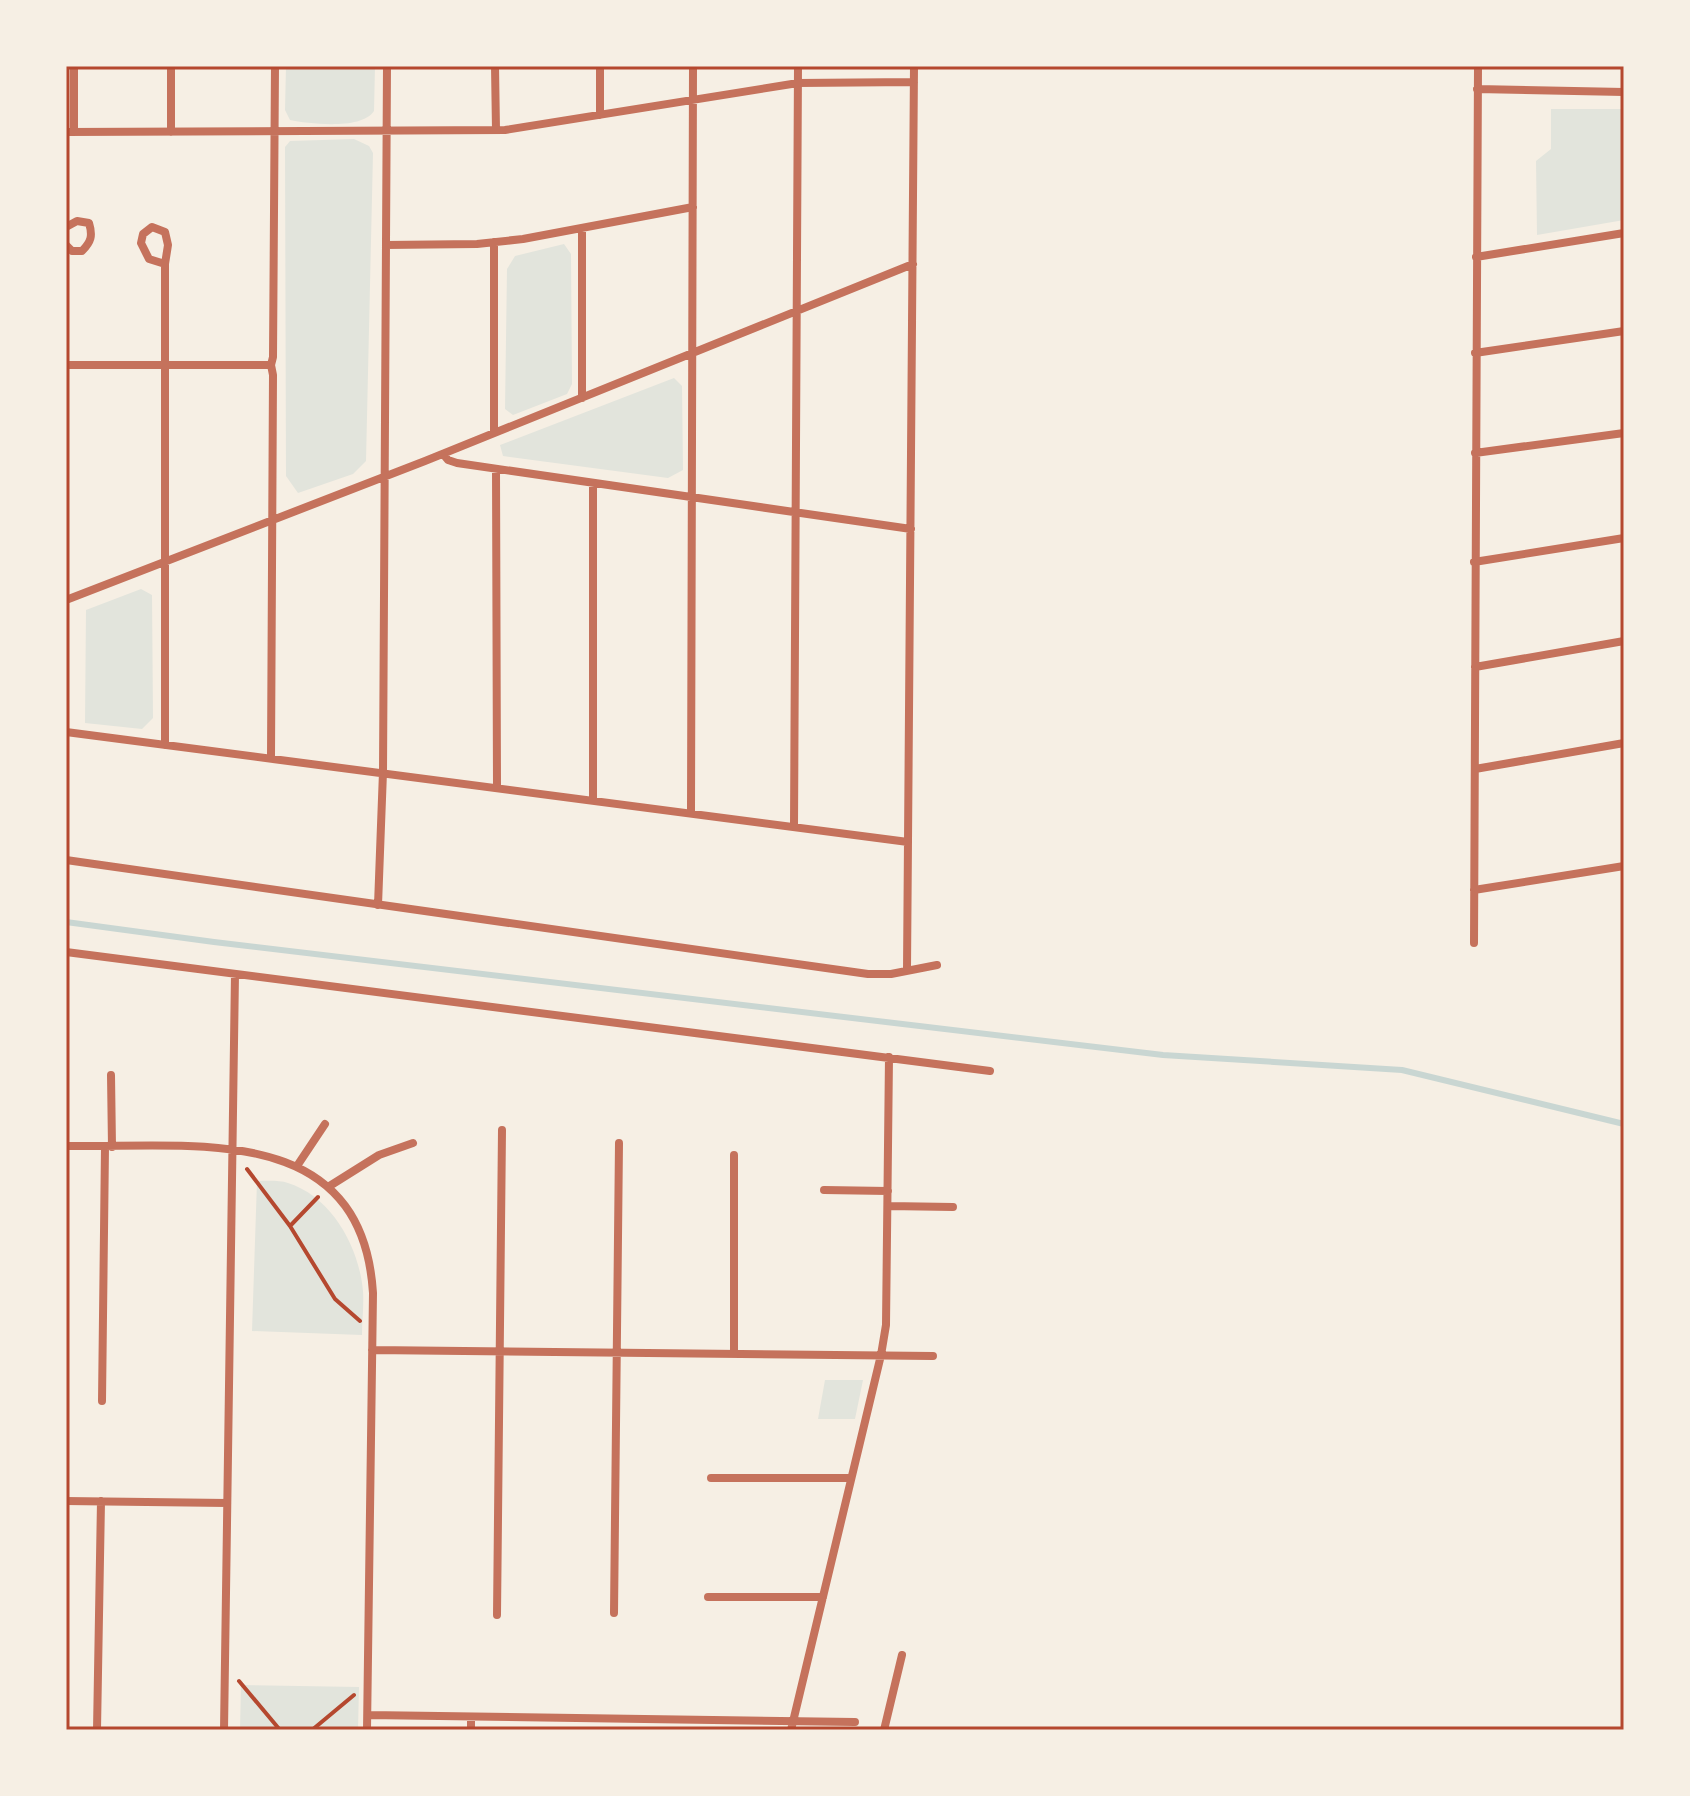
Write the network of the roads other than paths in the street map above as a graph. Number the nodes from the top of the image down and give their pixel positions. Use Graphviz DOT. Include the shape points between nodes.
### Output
graph roads {
  1 [pos="74,66"];
  2 [pos="171,66"];
  3 [pos="275,66"];
  4 [pos="387,66"];
  5 [pos="495,66"];
  6 [pos="600,66"];
  7 [pos="693,66"];
  8 [pos="798,66"];
  9 [pos="914,66"];
  10 [pos="1478,66"];
  11 [pos="914,82"];
  12 [pos="798,83"];
  13 [pos="1477,89"];
  14 [pos="1624,92"];
  15 [pos="693,100"];
  16 [pos="600,115"];
  17 [pos="386,130"];
  18 [pos="496,130"];
  19 [pos="275,131"];
  20 [pos="70,132"];
  21 [pos="171,132"];
  22 [pos="693,207"];
  23 [pos="66,227"];
  24 [pos="582,228"];
  25 [pos="1624,233"];
  26 [pos="494,242"];
  27 [pos="66,245"];
  28 [pos="386,245"];
  29 [pos="1476,257"];
  30 [pos="165,264"];
  31 [pos="913,264"];
  32 [pos="797,311"];
  33 [pos="1624,331"];
  34 [pos="693,353"];
  35 [pos="1475,353"];
  36 [pos="66,365"];
  37 [pos="165,365"];
  38 [pos="271,365"];
  39 [pos="582,398"];
  40 [pos="494,433"];
  41 [pos="1624,433"];
  42 [pos="1475,453"];
  43 [pos="443,454"];
  44 [pos="496,469"];
  45 [pos="385,477"];
  46 [pos="593,483"];
  47 [pos="692,498"];
  48 [pos="796,513"];
  49 [pos="273,519"];
  50 [pos="911,529"];
  51 [pos="1624,538"];
  52 [pos="166,561"];
  53 [pos="1474,562"];
  54 [pos="66,600"];
  55 [pos="1624,641"];
  56 [pos="1475,667"];
  57 [pos="66,732"];
  58 [pos="1624,743"];
  59 [pos="165,745"];
  60 [pos="271,758"];
  61 [pos="1475,769"];
  62 [pos="383,772"];
  63 [pos="497,787"];
  64 [pos="593,800"];
  65 [pos="691,812"];
  66 [pos="794,826"];
  67 [pos="908,842"];
  68 [pos="66,860"];
  69 [pos="1624,866"];
  70 [pos="1474,890"];
  71 [pos="378,905"];
  72 [pos="1474,943"];
  73 [pos="66,952"];
  74 [pos="937,965"];
  75 [pos="907,970"];
  76 [pos="235,974"];
  77 [pos="889,1057"];
  78 [pos="990,1071"];
  79 [pos="111,1075"];
  80 [pos="325,1124"];
  81 [pos="502,1130"];
  82 [pos="413,1143"];
  83 [pos="619,1143"];
  84 [pos="66,1146"];
  85 [pos="108,1147"];
  86 [pos="231,1148"];
  87 [pos="734,1155"];
  88 [pos="297,1166"];
  89 [pos="328,1187"];
  90 [pos="824,1190"];
  91 [pos="888,1191"];
  92 [pos="888,1206"];
  93 [pos="953,1207"];
  94 [pos="372,1350"];
  95 [pos="499,1351"];
  96 [pos="617,1352"];
  97 [pos="734,1354"];
  98 [pos="881,1355"];
  99 [pos="933,1356"];
  100 [pos="102,1401"];
  101 [pos="711,1478"];
  102 [pos="851,1478"];
  103 [pos="66,1501"];
  104 [pos="101,1501"];
  105 [pos="227,1503"];
  106 [pos="708,1597"];
  107 [pos="823,1597"];
  108 [pos="614,1613"];
  109 [pos="497,1615"];
  110 [pos="902,1655"];
  111 [pos="368,1715"];
  112 [pos="471,1717"];
  113 [pos="587,1718"];
  114 [pos="855,1722"];
  115 [pos="792,1726"];
  116 [pos="97,1730"];
  117 [pos="224,1730"];
  118 [pos="367,1730"];
  119 [pos="471,1730"];
  120 [pos="587,1730"];
  121 [pos="884,1730"];
  1 -- 20 [label="street"];
  2 -- 21 [label="street"];
  3 -- 19 [label="street"];
  4 -- 17 [label="street"];
  5 -- 18 [label="street"];
  6 -- 16 [label="street"];
  7 -- 15 [label="street"];
  8 -- 12 [label="street"];
  9 -- 11 [label="street"];
  10 -- 13 [label="street"];
  11 -- 12 [label="street"];
  11 -- 31 [label="street"];
  12 -- 15 [label="street"];
  12 -- 32 [label="street"];
  13 -- 14 [label="street"];
  13 -- 29 [label="street"];
  15 -- 16 [label="street"];
  15 -- 22 [label="street"];
  16 -- 18 [label="street"];
  17 -- 18 [label="street"];
  17 -- 19 [label="street"];
  17 -- 28 [label="street"];
  19 -- 21 [label="street"];
  19 -- 38 [label="street"];
  20 -- 21 [label="street"];
  22 -- 24 [label="street"];
  22 -- 34 [label="street"];
  23 -- 27 [label="street" via="77,221 89,223 92,231 91,242 82,251"];
  24 -- 26 [label="street"];
  24 -- 39 [label="street"];
  25 -- 29 [label="street"];
  26 -- 28 [label="street"];
  26 -- 40 [label="street"];
  28 -- 45 [label="street"];
  29 -- 35 [label="street"];
  30 -- 30 [label="street" via="165,232 152,227 141,243 149,259"];
  30 -- 37 [label="street"];
  31 -- 32 [label="street"];
  31 -- 50 [label="street"];
  32 -- 34 [label="street"];
  32 -- 48 [label="street"];
  33 -- 35 [label="street"];
  34 -- 39 [label="street"];
  34 -- 47 [label="street"];
  35 -- 42 [label="street"];
  36 -- 37 [label="street"];
  37 -- 38 [label="street"];
  37 -- 52 [label="street"];
  38 -- 49 [label="street"];
  39 -- 40 [label="street"];
  40 -- 43 [label="street"];
  41 -- 42 [label="street"];
  42 -- 53 [label="street"];
  43 -- 44 [label="street" via="457,463"];
  43 -- 45 [label="street"];
  44 -- 46 [label="street"];
  44 -- 63 [label="street"];
  45 -- 49 [label="street"];
  45 -- 62 [label="street"];
  46 -- 47 [label="street"];
  46 -- 64 [label="street"];
  47 -- 48 [label="street"];
  47 -- 65 [label="street"];
  48 -- 50 [label="street"];
  48 -- 66 [label="street"];
  49 -- 52 [label="street"];
  49 -- 60 [label="street"];
  50 -- 67 [label="street"];
  51 -- 53 [label="street"];
  52 -- 54 [label="street"];
  52 -- 59 [label="street"];
  53 -- 56 [label="street"];
  55 -- 56 [label="street"];
  56 -- 61 [label="street"];
  57 -- 59 [label="street"];
  58 -- 61 [label="street"];
  59 -- 60 [label="street"];
  60 -- 62 [label="street"];
  61 -- 70 [label="street"];
  62 -- 63 [label="street"];
  62 -- 71 [label="street"];
  63 -- 64 [label="street"];
  64 -- 65 [label="street"];
  65 -- 66 [label="street"];
  66 -- 67 [label="street"];
  67 -- 75 [label="street"];
  68 -- 71 [label="street"];
  69 -- 70 [label="street"];
  70 -- 72 [label="street"];
  71 -- 75 [label="street" via="868,974"];
  73 -- 76 [label="street"];
  74 -- 75 [label="street"];
  76 -- 77 [label="street"];
  76 -- 86 [label="street"];
  77 -- 78 [label="street"];
  77 -- 91 [label="street"];
  79 -- 85 [label="street"];
  80 -- 88 [label="street"];
  81 -- 95 [label="street"];
  82 -- 89 [label="street" via="379,1155"];
  83 -- 96 [label="street"];
  84 -- 85 [label="street"];
  85 -- 86 [label="street"];
  85 -- 100 [label="street"];
  86 -- 88 [label="street"];
  86 -- 105 [label="street"];
  87 -- 97 [label="street"];
  88 -- 89 [label="street"];
  89 -- 94 [label="street" via="350,1216 368,1254"];
  90 -- 91 [label="street"];
  91 -- 92 [label="street"];
  92 -- 93 [label="street"];
  92 -- 98 [label="street" via="888,1297"];
  94 -- 95 [label="street"];
  94 -- 111 [label="street"];
  95 -- 96 [label="street"];
  95 -- 109 [label="street"];
  96 -- 97 [label="street"];
  96 -- 108 [label="street"];
  97 -- 98 [label="street"];
  98 -- 99 [label="street"];
  98 -- 102 [label="street"];
  101 -- 102 [label="street"];
  102 -- 107 [label="street"];
  103 -- 104 [label="street"];
  104 -- 105 [label="street"];
  104 -- 116 [label="street"];
  105 -- 117 [label="street"];
  106 -- 107 [label="street"];
  107 -- 115 [label="street"];
  110 -- 121 [label="street"];
  111 -- 112 [label="street"];
  111 -- 118 [label="street"];
  112 -- 113 [label="street"];
  112 -- 119 [label="street"];
  113 -- 115 [label="street"];
  113 -- 120 [label="street"];
  114 -- 115 [label="street"];
}
